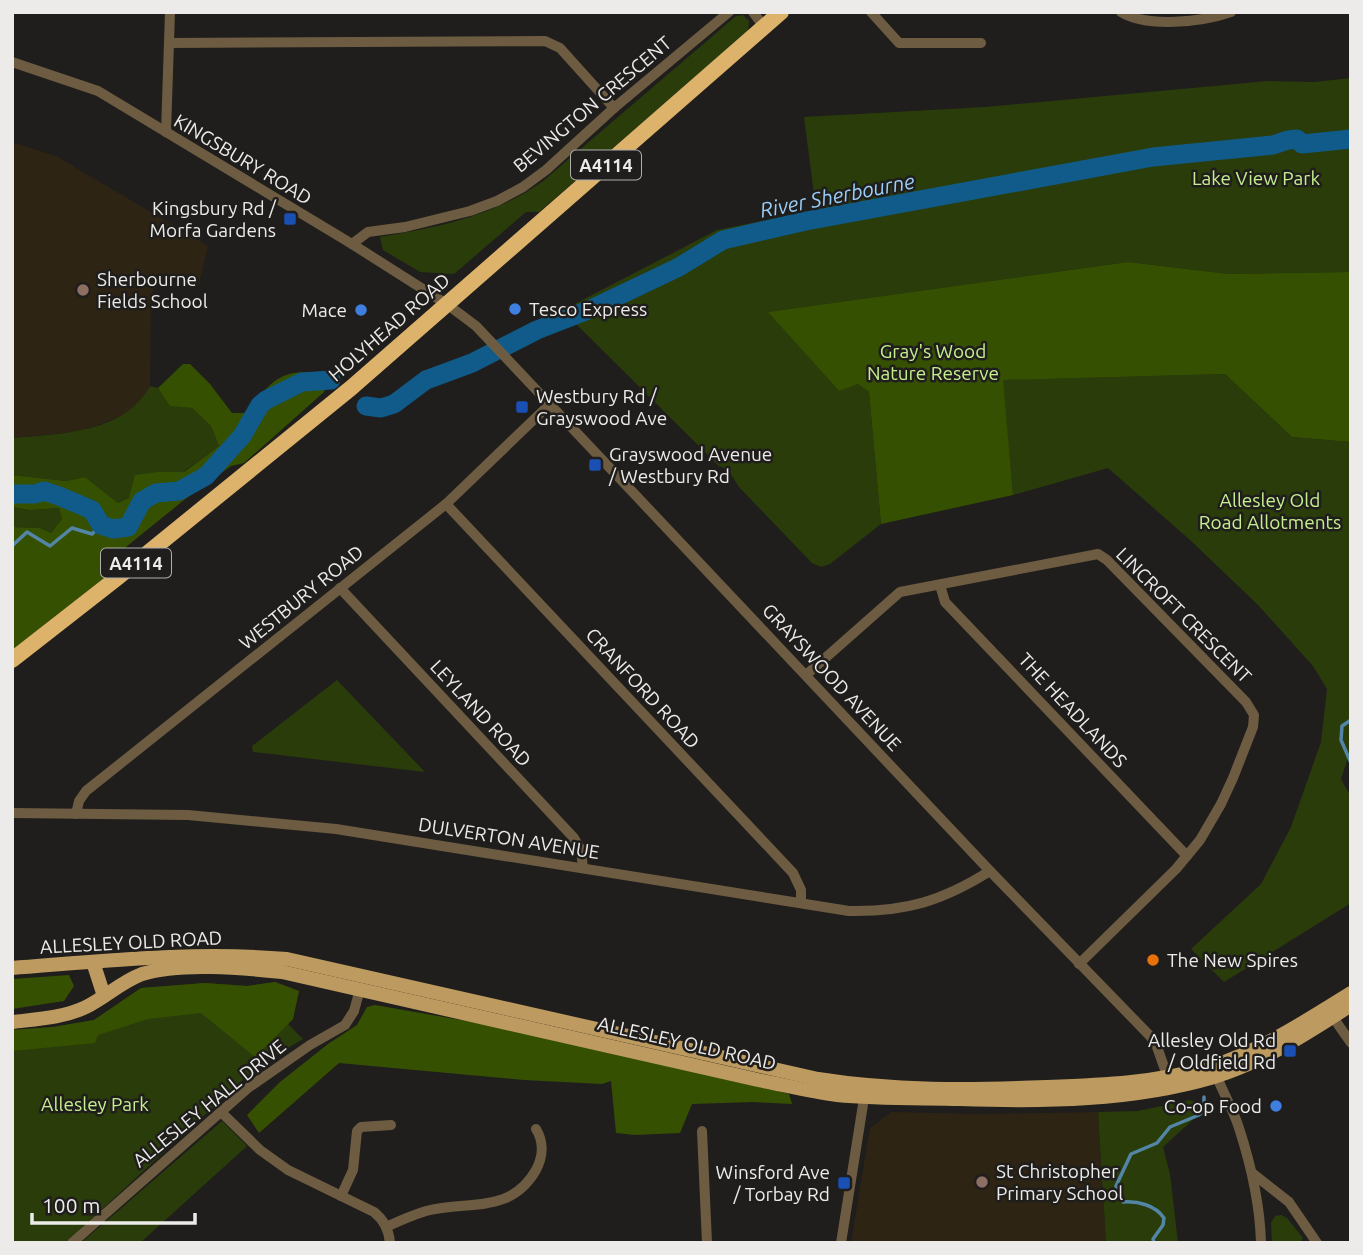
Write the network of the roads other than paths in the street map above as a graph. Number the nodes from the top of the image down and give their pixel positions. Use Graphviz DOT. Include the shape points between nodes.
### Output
graph roads {
  1 [pos="170,12"];
  2 [pos="729,12"];
  3 [pos="753,12"];
  4 [pos="781,12"];
  5 [pos="871,12"];
  6 [pos="1121,12"];
  7 [pos="1231,12"];
  8 [pos="764,27"];
  9 [pos="169,43"];
  10 [pos="981,43"];
  11 [pos="12,62"];
  12 [pos="614,108"];
  13 [pos="166,132"];
  14 [pos="352,244"];
  15 [pos="448,304"];
  16 [pos="550,404"];
  17 [pos="446,504"];
  18 [pos="940,584"];
  19 [pos="340,588"];
  20 [pos="12,660"];
  21 [pos="806,675"];
  22 [pos="12,813"];
  23 [pos="76,814"];
  24 [pos="1187,856"];
  25 [pos="583,868"];
  26 [pos="990,871"];
  27 [pos="801,903"];
  28 [pos="93,962"];
  29 [pos="1079,964"];
  30 [pos="12,968"];
  31 [pos="360,989"];
  32 [pos="1351,993"];
  33 [pos="104,996"];
  34 [pos="1351,1005"];
  35 [pos="1329,1013"];
  36 [pos="12,1022"];
  37 [pos="598,1036"];
  38 [pos="1351,1043"];
  39 [pos="1215,1071"];
  40 [pos="1169,1082"];
  41 [pos="865,1091"];
  42 [pos="221,1112"];
  43 [pos="391,1125"];
  44 [pos="536,1129"];
  45 [pos="702,1131"];
  46 [pos="1252,1173"];
  47 [pos="341,1196"];
  48 [pos="386,1227"];
  49 [pos="72,1243"];
  50 [pos="390,1243"];
  51 [pos="707,1243"];
  52 [pos="841,1243"];
  53 [pos="1261,1243"];
  54 [pos="1317,1243"];
  1 -- 9 [label="street"];
  2 -- 12 [label="street, BEVINGTON CRESCENT"];
  3 -- 8 [label="street"];
  4 -- 8 [label="highway, HOLYHEAD ROAD / A4114"];
  5 -- 10 [label="street" via="899,44"];
  6 -- 7 [label="street" via="1161,22"];
  8 -- 15 [label="highway, HOLYHEAD ROAD / A4114"];
  9 -- 12 [label="street" via="545,41 560,48"];
  9 -- 13 [label="street"];
  11 -- 13 [label="street, KINGSBURY ROAD" via="86,86"];
  12 -- 14 [label="street, BEVINGTON CRESCENT" via="546,170 497,201 446,218 368,232"];
  13 -- 14 [label="street, KINGSBURY ROAD"];
  14 -- 15 [label="street, KINGSBURY ROAD"];
  15 -- 16 [label="street, GRAYSWOOD AVENUE" via="476,326"];
  15 -- 20 [label="highway, HOLYHEAD ROAD / A4114" via="335,402"];
  16 -- 17 [label="street, WESTBURY ROAD"];
  16 -- 21 [label="street, GRAYSWOOD AVENUE"];
  17 -- 19 [label="street, WESTBURY ROAD"];
  17 -- 27 [label="street, CRANFORD ROAD" via="793,873"];
  18 -- 21 [label="street, LINCROFT CRESCENT" via="894,596"];
  18 -- 24 [label="street, THE HEADLANDS" via="946,602"];
  18 -- 24 [label="street, LINCROFT CRESCENT" via="1098,554 1246,702 1254,715 1249,738 1221,804"];
  19 -- 23 [label="street, WESTBURY ROAD" via="86,791"];
  19 -- 25 [label="street, LEYLAND ROAD" via="574,838"];
  21 -- 26 [label="street, GRAYSWOOD AVENUE"];
  22 -- 23 [label="street, DULVERTON AVENUE"];
  23 -- 25 [label="street, DULVERTON AVENUE" via="273,821"];
  24 -- 29 [label="street, LINCROFT CRESCENT"];
  25 -- 27 [label="street, DULVERTON AVENUE"];
  26 -- 27 [label="street, DULVERTON AVENUE" via="951,894 898,910 849,911"];
  26 -- 29 [label="street, GRAYSWOOD AVENUE"];
  28 -- 30 [label="main road, ALLESLEY OLD ROAD"];
  28 -- 33 [label="main road"];
  28 -- 37 [label="main road, ALLESLEY OLD ROAD" via="237,955 287,960"];
  29 -- 40 [label="street, GRAYSWOOD AVENUE" via="1150,1036"];
  31 -- 33 [label="main road, ALLESLEY OLD ROAD" via="282,972 205,968 150,972"];
  31 -- 37 [label="main road, ALLESLEY OLD ROAD"];
  31 -- 42 [label="street, ALLESLEY HALL DRIVE" via="345,1025 284,1062"];
  32 -- 35 [label="main road, ALLESLEY OLD ROAD"];
  33 -- 36 [label="main road, ALLESLEY OLD ROAD" via="50,1018"];
  34 -- 35 [label="main road, ALLESLEY OLD ROAD"];
  35 -- 38 [label="street"];
  35 -- 39 [label="main road, ALLESLEY OLD ROAD"];
  37 -- 41 [label="main road, ALLESLEY OLD ROAD" via="783,1085 835,1095"];
  39 -- 40 [label="main road, ALLESLEY OLD ROAD"];
  39 -- 46 [label="street" via="1239,1126"];
  40 -- 41 [label="main road, ALLESLEY OLD ROAD" via="1128,1095 1076,1099 989,1100"];
  41 -- 52 [label="street"];
  42 -- 47 [label="street" via="270,1158"];
  42 -- 49 [label="street, ALLESLEY HALL DRIVE"];
  43 -- 47 [label="street" via="357,1131 353,1170"];
  44 -- 48 [label="street" via="541,1138 541,1162 517,1193 495,1203 429,1211"];
  45 -- 51 [label="street"];
  46 -- 53 [label="street"];
  46 -- 54 [label="street" via="1289,1202"];
  47 -- 48 [label="street" via="374,1212"];
  48 -- 50 [label="street"];
}
